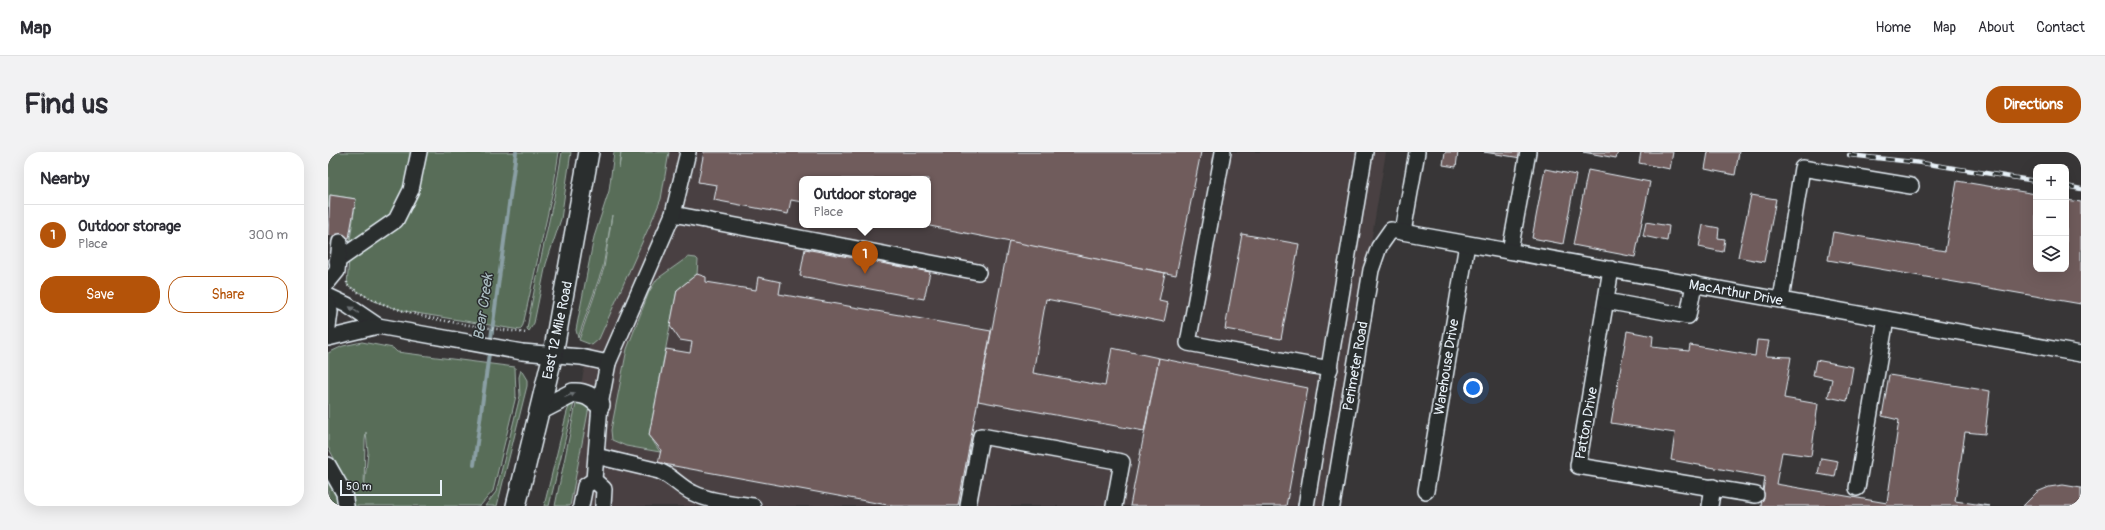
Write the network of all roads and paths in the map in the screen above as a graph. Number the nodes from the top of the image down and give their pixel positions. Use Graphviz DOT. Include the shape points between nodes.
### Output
graph roads {
  1 [pos="419,152"];
  2 [pos="589,152"];
  3 [pos="688,152"];
  4 [pos="1223,152"];
  5 [pos="1365,152"];
  6 [pos="1417,152"];
  7 [pos="1528,152"];
  8 [pos="1911,186"];
  9 [pos="673,214"];
  10 [pos="1397,231"];
  11 [pos="1467,244"];
  12 [pos="1510,251"];
  13 [pos="342,252"];
  14 [pos="1611,269"];
  15 [pos="978,272"];
  16 [pos="328,282"];
  17 [pos="1694,284"];
  18 [pos="328,296"];
  19 [pos="1781,300"];
  20 [pos="1606,301"];
  21 [pos="328,303"];
  22 [pos="1886,319"];
  23 [pos="378,326"];
  24 [pos="328,327"];
  25 [pos="526,333"];
  26 [pos="328,338"];
  27 [pos="553,354"];
  28 [pos="2081,354"];
  29 [pos="608,363"];
  30 [pos="1330,370"];
  31 [pos="600,405"];
  32 [pos="540,410"];
  33 [pos="596,456"];
  34 [pos="328,465"];
  35 [pos="594,480"];
  36 [pos="1713,487"];
  37 [pos="1857,488"];
  38 [pos="1426,491"];
  39 [pos="1756,495"];
  40 [pos="346,506"];
  41 [pos="516,506"];
  42 [pos="581,506"];
  43 [pos="603,506"];
  44 [pos="753,506"];
  45 [pos="968,506"];
  46 [pos="1114,506"];
  47 [pos="1306,506"];
  48 [pos="1332,506"];
  49 [pos="1710,506"];
  1 -- 13 [label="street" via="411,190 396,220"];
  2 -- 27 [label="main road, East 12 Mile Road"];
  3 -- 9 [label="street"];
  4 -- 30 [label="street" via="1188,343"];
  5 -- 30 [label="street"];
  6 -- 10 [label="street"];
  7 -- 12 [label="street"];
  8 -- 19 [label="street" via="1802,168"];
  9 -- 15 [label="street"];
  9 -- 29 [label="street"];
  10 -- 11 [label="street, MacArthur Drive"];
  10 -- 48 [label="street, Perimeter Road" via="1379,247 1371,270"];
  11 -- 12 [label="street, MacArthur Drive"];
  11 -- 38 [label="street, Warehouse Drive"];
  12 -- 14 [label="street, MacArthur Drive"];
  13 -- 16 [label="street" via="336,271"];
  13 -- 25 [label="path" via="347,285 381,304 462,323"];
  14 -- 17 [label="street, MacArthur Drive"];
  14 -- 20 [label="street, Patton Drive"];
  17 -- 19 [label="street, MacArthur Drive"];
  17 -- 20 [label="street" via="1688,316"];
  23 -- 18 [label="street, one-way" via="348,305"];
  19 -- 22 [label="street, MacArthur Drive"];
  20 -- 36 [label="street, Patton Drive" via="1578,466"];
  21 -- 24 [label="street"];
  22 -- 28 [label="street, MacArthur Drive"];
  22 -- 37 [label="street"];
  23 -- 26 [label="street"];
  23 -- 27 [label="street"];
  27 -- 29 [label="street"];
  27 -- 32 [label="main road, East 12 Mile Road"];
  29 -- 31 [label="street"];
  30 -- 47 [label="street"];
  32 -- 31 [label="main road, one-way" via="578,392 590,396"];
  31 -- 33 [label="street"];
  32 -- 41 [label="main road, East 12 Mile Road"];
  33 -- 35 [label="street"];
  33 -- 44 [label="street" via="660,471 682,488 699,496"];
  34 -- 40 [label="street" via="344,493"];
  35 -- 42 [label="street" via="586,486"];
  35 -- 43 [label="street" via="604,489"];
  36 -- 39 [label="street, Patton Drive"];
  36 -- 49 [label="street"];
  45 -- 46 [label="street" via="981,436 1122,462"];
}
